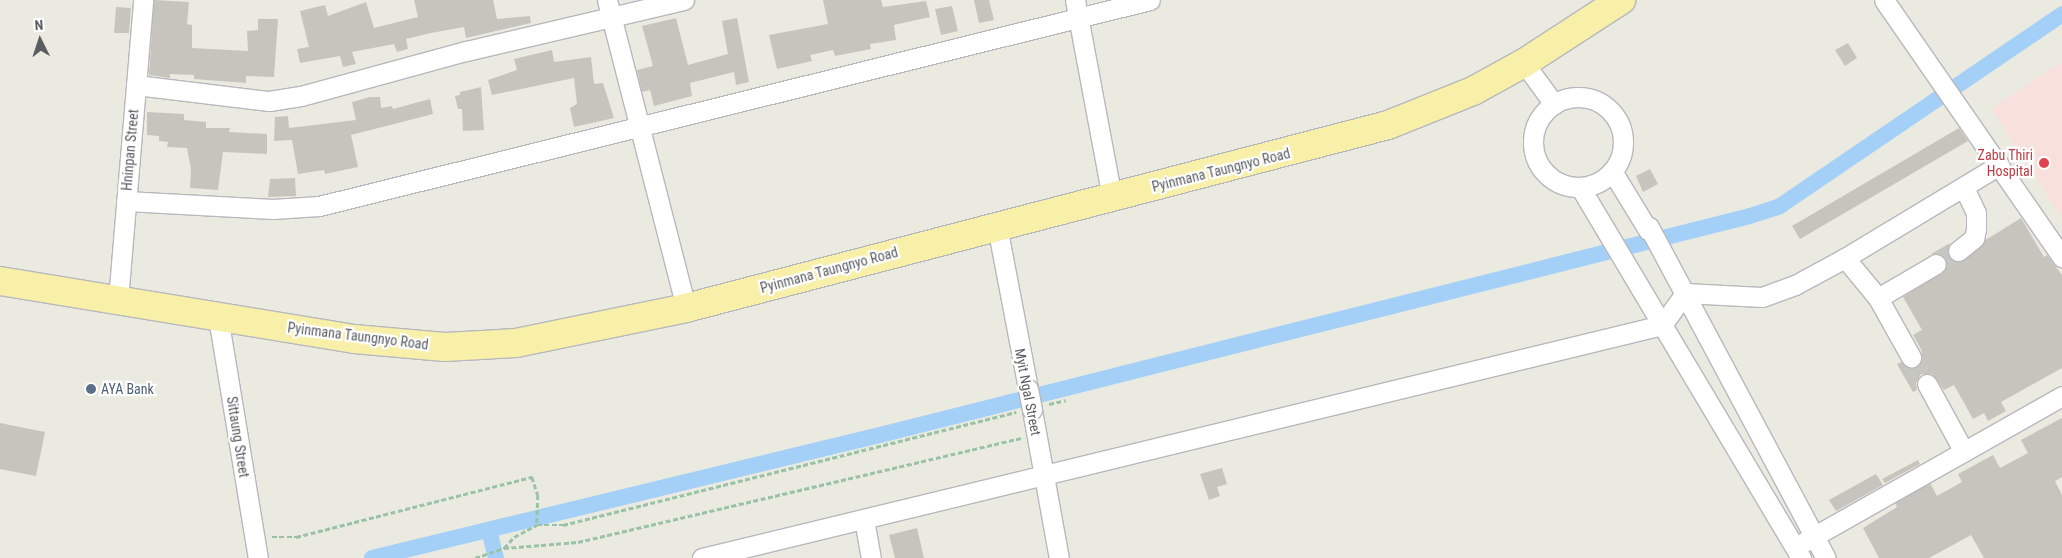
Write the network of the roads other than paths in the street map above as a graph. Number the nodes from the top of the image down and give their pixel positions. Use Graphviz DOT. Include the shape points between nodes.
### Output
graph roads {
  1 [pos="143,0"];
  2 [pos="607,0"];
  3 [pos="684,0"];
  4 [pos="1075,0"];
  5 [pos="1150,0"];
  6 [pos="1621,0"];
  7 [pos="1884,0"];
  8 [pos="612,18"];
  9 [pos="1079,20"];
  10 [pos="1524,63"];
  11 [pos="136,85"];
  12 [pos="1554,104"];
  13 [pos="640,125"];
  14 [pos="1998,165"];
  15 [pos="1612,171"];
  16 [pos="1580,187"];
  17 [pos="1964,187"];
  18 [pos="1112,198"];
  19 [pos="126,201"];
  20 [pos="997,226"];
  21 [pos="1958,251"];
  22 [pos="2062,257"];
  23 [pos="1845,258"];
  24 [pos="1936,264"];
  25 [pos="0,281"];
  26 [pos="1685,292"];
  27 [pos="1878,298"];
  28 [pos="118,300"];
  29 [pos="686,308"];
  30 [pos="218,316"];
  31 [pos="1662,325"];
  32 [pos="1911,357"];
  33 [pos="1927,384"];
  34 [pos="2062,396"];
  35 [pos="1964,452"];
  36 [pos="1045,476"];
  37 [pos="864,519"];
  38 [pos="1814,537"];
  39 [pos="1798,553"];
  40 [pos="258,558"];
  41 [pos="702,558"];
  42 [pos="871,558"];
  43 [pos="1059,558"];
  44 [pos="1826,558"];
  1 -- 11 [label="street, Hninpan Street"];
  2 -- 8 [label="street"];
  3 -- 8 [label="street"];
  4 -- 9 [label="street"];
  5 -- 9 [label="street"];
  6 -- 10 [label="main road, Pyinmana Taungnyo Road"];
  7 -- 14 [label="street"];
  8 -- 11 [label="street" via="466,51 301,96 269,101"];
  8 -- 13 [label="street"];
  9 -- 13 [label="street"];
  9 -- 18 [label="street"];
  10 -- 12 [label="street"];
  10 -- 18 [label="main road, Pyinmana Taungnyo Road" via="1473,91 1388,125"];
  11 -- 19 [label="street, Hninpan Street"];
  12 -- 15 [label="street" via="1581,97 1607,107 1619,124 1623,145"];
  12 -- 16 [label="street" via="1536,126 1535,155 1541,168 1552,178 1565,185"];
  13 -- 19 [label="street" via="319,206 273,209"];
  13 -- 29 [label="street"];
  14 -- 17 [label="street"];
  14 -- 22 [label="street"];
  15 -- 16 [label="street" via="1598,182"];
  15 -- 26 [label="street"];
  16 -- 31 [label="street"];
  17 -- 21 [label="street" via="1976,213 1976,229 1974,238"];
  17 -- 23 [label="street"];
  18 -- 20 [label="main road, Pyinmana Taungnyo Road"];
  19 -- 28 [label="street, Hninpan Street"];
  20 -- 29 [label="main road, Pyinmana Taungnyo Road"];
  20 -- 36 [label="street, Myit Ngal Street, bridge"];
  23 -- 26 [label="street" via="1795,285 1762,297"];
  23 -- 27 [label="street"];
  24 -- 27 [label="street"];
  25 -- 28 [label="main road, Pyinmana Taungnyo Road"];
  26 -- 31 [label="street"];
  26 -- 38 [label="street"];
  27 -- 32 [label="street"];
  28 -- 30 [label="main road, Pyinmana Taungnyo Road"];
  29 -- 30 [label="main road, Pyinmana Taungnyo Road" via="516,343 445,347 354,339"];
  30 -- 40 [label="street, Sittaung Street"];
  31 -- 36 [label="street"];
  31 -- 39 [label="street"];
  33 -- 35 [label="street"];
  34 -- 35 [label="street"];
  35 -- 38 [label="street"];
  36 -- 37 [label="street"];
  36 -- 43 [label="street, Myit Ngal Street"];
  37 -- 41 [label="street"];
  37 -- 42 [label="street"];
  38 -- 39 [label="street"];
  38 -- 44 [label="street"];
}
